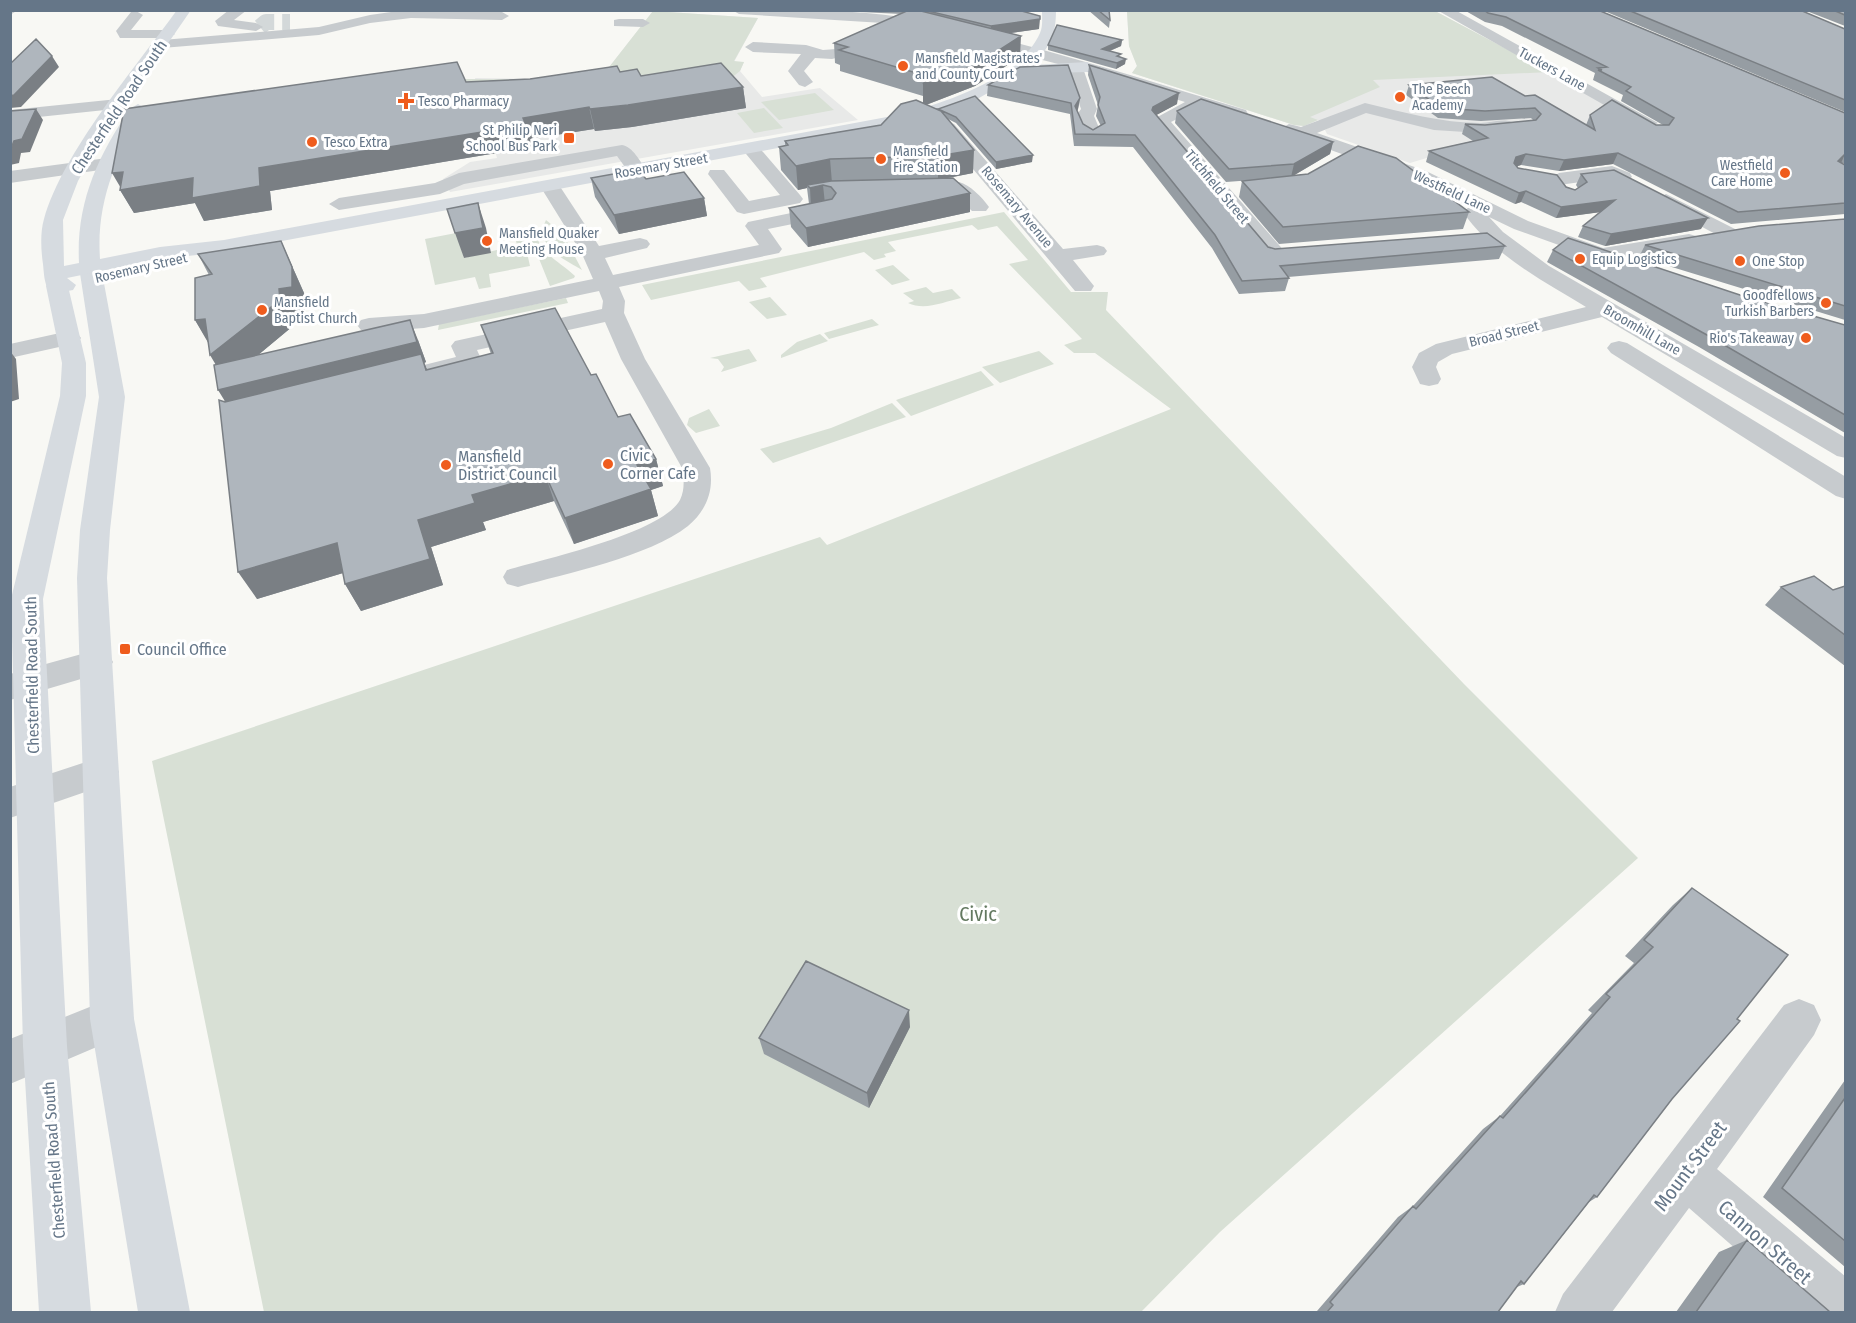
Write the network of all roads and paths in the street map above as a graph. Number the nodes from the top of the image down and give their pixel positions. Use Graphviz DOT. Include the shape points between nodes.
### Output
graph roads {
  1 [pos="184,10"];
  2 [pos="240,10"];
  3 [pos="739,10"];
  4 [pos="1049,10"];
  5 [pos="1444,10"];
  6 [pos="351,11"];
  7 [pos="810,13"];
  8 [pos="136,15"];
  9 [pos="502,16"];
  10 [pos="909,18"];
  11 [pos="370,19"];
  12 [pos="763,20"];
  13 [pos="619,23"];
  14 [pos="643,23"];
  15 [pos="300,24"];
  16 [pos="256,27"];
  17 [pos="886,33"];
  18 [pos="188,35"];
  19 [pos="1048,35"];
  20 [pos="809,36"];
  21 [pos="165,38"];
  22 [pos="242,39"];
  23 [pos="991,42"];
  24 [pos="753,47"];
  25 [pos="1037,53"];
  26 [pos="811,54"];
  27 [pos="170,59"];
  28 [pos="1080,67"];
  29 [pos="1015,71"];
  30 [pos="805,82"];
  31 [pos="148,94"];
  32 [pos="1201,101"];
  33 [pos="118,104"];
  34 [pos="10,115"];
  35 [pos="920,115"];
  36 [pos="1525,124"];
  37 [pos="1658,129"];
  38 [pos="1302,133"];
  39 [pos="1094,135"];
  40 [pos="751,149"];
  41 [pos="1353,151"];
  42 [pos="1334,162"];
  43 [pos="107,164"];
  44 [pos="76,168"];
  45 [pos="636,170"];
  46 [pos="10,177"];
  47 [pos="776,178"];
  48 [pos="1556,183"];
  49 [pos="550,186"];
  50 [pos="913,189"];
  51 [pos="1452,191"];
  52 [pos="413,195"];
  53 [pos="339,204"];
  54 [pos="979,207"];
  55 [pos="825,212"];
  56 [pos="1551,237"];
  57 [pos="1495,241"];
  58 [pos="640,244"];
  59 [pos="1097,251"];
  60 [pos="1295,251"];
  61 [pos="594,254"];
  62 [pos="1602,254"];
  63 [pos="1058,256"];
  64 [pos="1639,267"];
  65 [pos="92,273"];
  66 [pos="57,280"];
  67 [pos="604,282"];
  68 [pos="1083,286"];
  69 [pos="1605,309"];
  70 [pos="613,313"];
  71 [pos="369,325"];
  72 [pos="69,338"];
  73 [pos="1619,348"];
  74 [pos="10,351"];
  75 [pos="412,375"];
  76 [pos="1430,379"];
  77 [pos="1728,381"];
  78 [pos="1688,391"];
  79 [pos="1845,450"];
  80 [pos="1845,490"];
  81 [pos="518,577"];
  82 [pos="96,662"];
  83 [pos="21,684"];
  84 [pos="101,772"];
  85 [pos="23,798"];
  86 [pos="112,1019"];
  87 [pos="1799,1020"];
  88 [pos="28,1054"];
  89 [pos="1685,1173"];
  90 [pos="1845,1311"];
  91 [pos="65,1312"];
  92 [pos="164,1312"];
  93 [pos="1581,1312"];
  1 -- 21 [label="main road, Chesterfield Road South"];
  2 -- 16 [label="street" via="223,23"];
  3 -- 12 [label="street, Westfield Lane"];
  4 -- 19 [label="main road, Rosemary Street"];
  5 -- 37 [label="street, Tuckers Lane"];
  6 -- 11 [label="street"];
  6 -- 15 [label="street" via="329,13"];
  7 -- 10 [label="street, Westfield Lane"];
  7 -- 12 [label="street, Westfield Lane"];
  8 -- 21 [label="street" via="123,31 125,35"];
  9 -- 11 [label="street" via="411,14"];
  10 -- 17 [label="street"];
  10 -- 23 [label="street, Westfield Lane"];
  11 -- 15 [label="street" via="319,31"];
  12 -- 17 [label="street" via="772,24"];
  12 -- 20 [label="street"];
  13 -- 14 [label="street"];
  15 -- 18 [label="street"];
  15 -- 22 [label="street"];
  17 -- 26 [label="street" via="832,55"];
  18 -- 21 [label="street"];
  18 -- 22 [label="street"];
  18 -- 27 [label="main road, Chesterfield Road South"];
  19 -- 23 [label="main road"];
  19 -- 25 [label="main road, Rosemary Street"];
  21 -- 33 [label="main road, Chesterfield Road South"];
  22 -- 27 [label="street" via="205,46"];
  23 -- 25 [label="street, Westfield Lane"];
  24 -- 26 [label="street" via="806,50"];
  25 -- 28 [label="street, Westfield Lane"];
  25 -- 29 [label="main road, Rosemary Street"];
  26 -- 30 [label="street" via="796,71"];
  28 -- 29 [label="main road"];
  28 -- 32 [label="street, Westfield Lane"];
  28 -- 39 [label="street" via="1089,109 1085,116"];
  29 -- 35 [label="main road, Rosemary Street" via="987,88"];
  31 -- 43 [label="main road, Chesterfield Road South" via="121,134"];
  32 -- 38 [label="street, Westfield Lane"];
  32 -- 60 [label="street, Titchfield Street" via="1161,120 1231,189 1272,253"];
  33 -- 34 [label="street"];
  33 -- 44 [label="main road, Chesterfield Road South"];
  35 -- 40 [label="main road, Rosemary Street"];
  35 -- 63 [label="street, Rosemary Avenue" via="948,128"];
  36 -- 38 [label="street" via="1458,128 1410,121 1365,108"];
  38 -- 41 [label="street, Westfield Lane"];
  40 -- 45 [label="main road, Rosemary Street"];
  40 -- 47 [label="street"];
  41 -- 42 [label="street"];
  41 -- 51 [label="street, Westfield Lane"];
  43 -- 44 [label="street"];
  43 -- 65 [label="main road, Chesterfield Road South" via="89,214"];
  44 -- 46 [label="street"];
  44 -- 66 [label="main road, Chesterfield Road South" via="53,220 52,255"];
  45 -- 49 [label="main road, Rosemary Street"];
  45 -- 52 [label="street" via="622,150 459,179"];
  47 -- 47 [label="street" via="803,197 744,208 737,182"];
  48 -- 62 [label="street" via="1614,167 1736,232"];
  49 -- 52 [label="main road, Rosemary Street"];
  49 -- 61 [label="street"];
  50 -- 54 [label="street" via="959,188"];
  51 -- 56 [label="street, Westfield Lane"];
  51 -- 57 [label="street, Broomhill Lane"];
  52 -- 53 [label="street"];
  52 -- 65 [label="main road, Rosemary Street" via="224,246 171,265"];
  55 -- 67 [label="street" via="755,226 772,249"];
  56 -- 57 [label="street"];
  56 -- 62 [label="street, Westfield Lane"];
  57 -- 69 [label="street, Broomhill Lane"];
  58 -- 61 [label="street"];
  59 -- 63 [label="street, Rosemary Avenue"];
  61 -- 67 [label="street"];
  62 -- 64 [label="street, Westfield Lane"];
  63 -- 68 [label="street, Rosemary Avenue"];
  65 -- 66 [label="main road, Rosemary Street"];
  65 -- 82 [label="main road, Chesterfield Road South" via="111,397 94,530"];
  66 -- 72 [label="main road, Chesterfield Road South"];
  67 -- 70 [label="street" via="614,301"];
  67 -- 71 [label="street" via="424,321"];
  69 -- 76 [label="street, Broad Street" via="1444,349 1428,358 1424,366"];
  69 -- 77 [label="street, Broomhill Lane"];
  70 -- 75 [label="street" via="463,346 470,361"];
  70 -- 81 [label="street" via="633,359 696,468 700,483 689,508 657,533"];
  72 -- 74 [label="street"];
  72 -- 83 [label="main road, Chesterfield Road South" via="74,363 73,396 27,599"];
  73 -- 78 [label="street"];
  77 -- 78 [label="street"];
  77 -- 79 [label="street, Broomhill Lane"];
  78 -- 80 [label="street"];
  82 -- 83 [label="street"];
  82 -- 84 [label="main road, Chesterfield Road South"];
  83 -- 85 [label="main road, Chesterfield Road South"];
  84 -- 85 [label="street"];
  84 -- 86 [label="main road, Chesterfield Road South"];
  85 -- 88 [label="main road, Chesterfield Road South"];
  86 -- 88 [label="street"];
  86 -- 92 [label="main road, Chesterfield Road South"];
  87 -- 89 [label="street, Mount Street"];
  88 -- 91 [label="main road, Chesterfield Road South"];
  89 -- 90 [label="street, Cannon Street"];
  89 -- 93 [label="street, Mount Street"];
}
